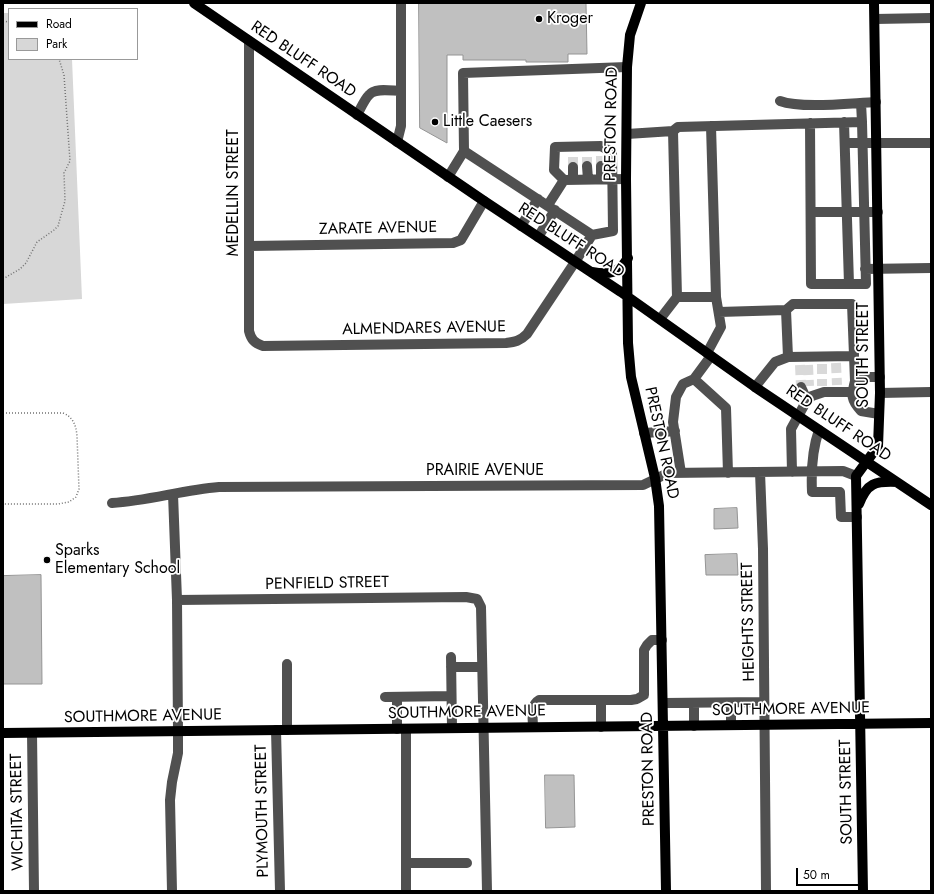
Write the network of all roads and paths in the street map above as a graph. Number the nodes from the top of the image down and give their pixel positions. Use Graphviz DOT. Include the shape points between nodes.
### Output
graph roads {
  1 [pos="194,3"];
  2 [pos="401,3"];
  3 [pos="641,3"];
  4 [pos="874,3"];
  5 [pos="931,18"];
  6 [pos="875,19"];
  7 [pos="249,41"];
  8 [pos="59,60"];
  9 [pos="627,68"];
  10 [pos="401,91"];
  11 [pos="780,101"];
  12 [pos="876,102"];
  13 [pos="861,103"];
  14 [pos="357,115"];
  15 [pos="844,122"];
  16 [pos="862,122"];
  17 [pos="810,123"];
  18 [pos="711,126"];
  19 [pos="673,131"];
  20 [pos="627,134"];
  21 [pos="396,142"];
  22 [pos="845,143"];
  23 [pos="862,143"];
  24 [pos="931,143"];
  25 [pos="877,144"];
  26 [pos="464,151"];
  27 [pos="601,156"];
  28 [pos="573,157"];
  29 [pos="587,157"];
  30 [pos="448,177"];
  31 [pos="588,179"];
  32 [pos="601,179"];
  33 [pos="612,179"];
  34 [pos="626,179"];
  35 [pos="568,180"];
  36 [pos="538,199"];
  37 [pos="484,201"];
  38 [pos="551,208"];
  39 [pos="811,212"];
  40 [pos="864,212"];
  41 [pos="878,212"];
  42 [pos="847,213"];
  43 [pos="520,226"];
  44 [pos="627,229"];
  45 [pos="613,231"];
  46 [pos="592,235"];
  47 [pos="538,237"];
  48 [pos="249,246"];
  49 [pos="628,258"];
  50 [pos="575,262"];
  51 [pos="931,268"];
  52 [pos="865,269"];
  53 [pos="879,269"];
  54 [pos="589,271"];
  55 [pos="3,279"];
  56 [pos="849,284"];
  57 [pos="629,297"];
  58 [pos="677,297"];
  59 [pos="716,297"];
  60 [pos="786,310"];
  61 [pos="719,312"];
  62 [pos="660,320"];
  63 [pos="256,343"];
  64 [pos="709,354"];
  65 [pos="854,356"];
  66 [pos="788,358"];
  67 [pos="880,377"];
  68 [pos="694,379"];
  69 [pos="855,381"];
  70 [pos="805,386"];
  71 [pos="755,387"];
  72 [pos="852,392"];
  73 [pos="931,392"];
  74 [pos="880,393"];
  75 [pos="808,398"];
  76 [pos="3,413"];
  77 [pos="879,414"];
  78 [pos="798,416"];
  79 [pos="819,430"];
  80 [pos="675,431"];
  81 [pos="644,433"];
  82 [pos="866,462"];
  83 [pos="760,472"];
  84 [pos="792,472"];
  85 [pos="811,472"];
  86 [pos="681,473"];
  87 [pos="728,473"];
  88 [pos="856,476"];
  89 [pos="656,478"];
  90 [pos="898,482"];
  91 [pos="173,494"];
  92 [pos="840,497"];
  93 [pos="857,498"];
  94 [pos="112,503"];
  95 [pos="3,504"];
  96 [pos="931,505"];
  97 [pos="857,514"];
  98 [pos="177,600"];
  99 [pos="662,640"];
  100 [pos="287,664"];
  101 [pos="482,667"];
  102 [pos="451,696"];
  103 [pos="385,697"];
  104 [pos="397,697"];
  105 [pos="601,700"];
  106 [pos="764,702"];
  107 [pos="664,703"];
  108 [pos="694,703"];
  109 [pos="730,703"];
  110 [pos="931,723"];
  111 [pos="860,724"];
  112 [pos="731,725"];
  113 [pos="764,725"];
  114 [pos="664,726"];
  115 [pos="694,726"];
  116 [pos="601,727"];
  117 [pos="452,728"];
  118 [pos="483,728"];
  119 [pos="533,728"];
  120 [pos="402,729"];
  121 [pos="282,730"];
  122 [pos="178,732"];
  123 [pos="3,733"];
  124 [pos="32,733"];
  125 [pos="406,863"];
  126 [pos="467,863"];
  127 [pos="34,891"];
  128 [pos="172,891"];
  129 [pos="280,891"];
  130 [pos="406,891"];
  131 [pos="487,891"];
  132 [pos="666,891"];
  133 [pos="766,891"];
  134 [pos="863,891"];
  1 -- 7 [label="main road, RED BLUFF ROAD"];
  2 -- 10 [label="street"];
  3 -- 9 [label="main road, PRESTON ROAD" via="630,35"];
  4 -- 6 [label="main road, SOUTH STREET"];
  5 -- 6 [label="street"];
  6 -- 12 [label="main road, SOUTH STREET"];
  7 -- 14 [label="main road, RED BLUFF ROAD"];
  7 -- 48 [label="street, MEDELLIN STREET"];
  8 -- 55 [label="path" via="64,75 70,161 64,173 65,201 58,226 37,242 26,264"];
  9 -- 20 [label="main road, PRESTON ROAD"];
  9 -- 26 [label="street" via="463,73"];
  10 -- 14 [label="street" via="372,92"];
  10 -- 21 [label="street" via="401,126"];
  11 -- 13 [label="street" via="787,104"];
  12 -- 13 [label="street"];
  12 -- 25 [label="main road, SOUTH STREET"];
  13 -- 16 [label="street"];
  14 -- 21 [label="main road, RED BLUFF ROAD"];
  15 -- 16 [label="street"];
  15 -- 17 [label="street"];
  15 -- 22 [label="street"];
  16 -- 23 [label="street"];
  17 -- 18 [label="street"];
  17 -- 39 [label="street"];
  18 -- 19 [label="street" via="678,127"];
  18 -- 59 [label="street"];
  19 -- 20 [label="street"];
  19 -- 58 [label="street"];
  20 -- 34 [label="main road, PRESTON ROAD"];
  21 -- 30 [label="main road, RED BLUFF ROAD"];
  22 -- 23 [label="street"];
  22 -- 42 [label="street"];
  23 -- 25 [label="street"];
  23 -- 40 [label="street"];
  24 -- 25 [label="street"];
  25 -- 41 [label="main road, SOUTH STREET"];
  26 -- 30 [label="street"];
  26 -- 36 [label="street"];
  27 -- 29 [label="street"];
  27 -- 32 [label="street"];
  27 -- 33 [label="street" via="612,152"];
  28 -- 29 [label="street"];
  28 -- 35 [label="street"];
  28 -- 35 [label="street" via="555,148 554,170"];
  29 -- 31 [label="street"];
  30 -- 37 [label="main road, RED BLUFF ROAD"];
  31 -- 32 [label="street"];
  31 -- 35 [label="street"];
  32 -- 33 [label="street"];
  33 -- 34 [label="street"];
  33 -- 45 [label="street"];
  34 -- 44 [label="main road, PRESTON ROAD"];
  35 -- 38 [label="street"];
  36 -- 38 [label="street"];
  36 -- 43 [label="street"];
  37 -- 43 [label="main road, RED BLUFF ROAD"];
  37 -- 48 [label="street, ZARATE AVENUE" via="461,240 453,242"];
  38 -- 46 [label="street"];
  38 -- 47 [label="street"];
  39 -- 42 [label="street"];
  39 -- 56 [label="street" via="811,284"];
  40 -- 41 [label="street"];
  40 -- 42 [label="street"];
  40 -- 52 [label="street"];
  41 -- 53 [label="main road, SOUTH STREET"];
  42 -- 56 [label="street"];
  43 -- 47 [label="main road, RED BLUFF ROAD"];
  44 -- 45 [label="street"];
  44 -- 49 [label="main road, PRESTON ROAD"];
  45 -- 46 [label="street"];
  46 -- 50 [label="street, ALMENDARES AVENUE"];
  47 -- 50 [label="main road, RED BLUFF ROAD"];
  48 -- 63 [label="street, MEDELLIN STREET" via="249,331"];
  49 -- 54 [label="main road" via="623,267 614,272 605,274"];
  49 -- 57 [label="main road, PRESTON ROAD"];
  50 -- 54 [label="main road, RED BLUFF ROAD"];
  50 -- 63 [label="street, ALMENDARES AVENUE" via="527,334 516,342 263,346"];
  51 -- 53 [label="street"];
  52 -- 53 [label="street"];
  52 -- 56 [label="street" via="866,284"];
  53 -- 67 [label="main road, SOUTH STREET"];
  54 -- 57 [label="main road, RED BLUFF ROAD"];
  57 -- 62 [label="main road, RED BLUFF ROAD"];
  57 -- 81 [label="main road, PRESTON ROAD" via="628,343 631,377"];
  58 -- 59 [label="street"];
  58 -- 62 [label="street"];
  59 -- 61 [label="street"];
  60 -- 61 [label="street"];
  60 -- 65 [label="street" via="793,304 852,304"];
  60 -- 66 [label="street"];
  61 -- 64 [label="street" via="722,327"];
  62 -- 64 [label="main road, RED BLUFF ROAD"];
  64 -- 68 [label="street"];
  64 -- 71 [label="main road, RED BLUFF ROAD"];
  65 -- 66 [label="street" via="836,360 804,361"];
  65 -- 69 [label="street"];
  66 -- 71 [label="street" via="775,362"];
  67 -- 69 [label="street" via="861,377"];
  67 -- 74 [label="main road, SOUTH STREET"];
  68 -- 80 [label="street" via="683,384 676,397 673,422"];
  68 -- 87 [label="street" via="726,408"];
  69 -- 72 [label="street"];
  70 -- 75 [label="street"];
  71 -- 78 [label="main road, RED BLUFF ROAD"];
  72 -- 75 [label="street" via="837,388 823,389"];
  72 -- 77 [label="street" via="854,403 861,411"];
  73 -- 74 [label="street"];
  74 -- 77 [label="main road, SOUTH STREET"];
  75 -- 78 [label="street"];
  76 -- 95 [label="path" via="63,414 71,418 77,436 79,489 76,497 66,503"];
  77 -- 82 [label="main road, SOUTH STREET" via="878,446"];
  78 -- 79 [label="main road, RED BLUFF ROAD"];
  78 -- 84 [label="street" via="791,429"];
  79 -- 82 [label="main road, RED BLUFF ROAD"];
  79 -- 85 [label="street" via="814,444"];
  80 -- 81 [label="street"];
  80 -- 86 [label="street"];
  81 -- 89 [label="main road, PRESTON ROAD"];
  82 -- 88 [label="main road, SOUTH STREET"];
  82 -- 90 [label="main road, RED BLUFF ROAD"];
  83 -- 84 [label="street, PRAIRIE AVENUE"];
  83 -- 87 [label="street, PRAIRIE AVENUE"];
  83 -- 106 [label="street, HEIGHTS STREET"];
  84 -- 85 [label="street, PRAIRIE AVENUE"];
  85 -- 88 [label="street, PRAIRIE AVENUE" via="843,471"];
  85 -- 92 [label="street" via="812,492 840,492"];
  86 -- 87 [label="street, PRAIRIE AVENUE"];
  86 -- 89 [label="street, PRAIRIE AVENUE" via="668,473"];
  88 -- 93 [label="main road, SOUTH STREET"];
  89 -- 91 [label="street, PRAIRIE AVENUE" via="643,485 218,488"];
  89 -- 99 [label="main road, PRESTON ROAD"];
  90 -- 96 [label="main road, RED BLUFF ROAD"];
  90 -- 97 [label="main road" via="882,481 872,485 863,493"];
  91 -- 94 [label="street, PRAIRIE AVENUE"];
  91 -- 98 [label="street"];
  92 -- 93 [label="street"];
  92 -- 97 [label="street" via="841,518"];
  93 -- 97 [label="main road, SOUTH STREET"];
  97 -- 111 [label="main road, SOUTH STREET"];
  98 -- 101 [label="street, PENFIELD STREET" via="473,598 477,599 481,607"];
  98 -- 122 [label="street"];
  99 -- 105 [label="street" via="652,640 644,650 644,695 631,700"];
  99 -- 107 [label="main road, PRESTON ROAD"];
  100 -- 121 [label="street, PLYMOUTH STREET"];
  101 -- 102 [label="street" via="451,662"];
  101 -- 118 [label="street"];
  102 -- 104 [label="street"];
  102 -- 117 [label="street"];
  103 -- 104 [label="street"];
  104 -- 120 [label="street"];
  105 -- 116 [label="street"];
  105 -- 119 [label="street" via="539,700 533,705"];
  106 -- 109 [label="street"];
  106 -- 113 [label="street, HEIGHTS STREET"];
  107 -- 108 [label="street"];
  107 -- 114 [label="main road, PRESTON ROAD"];
  108 -- 109 [label="street"];
  108 -- 115 [label="street"];
  109 -- 112 [label="street"];
  110 -- 111 [label="main road, SOUTHMORE AVENUE"];
  111 -- 113 [label="main road, SOUTHMORE AVENUE"];
  111 -- 134 [label="main road, SOUTH STREET"];
  112 -- 113 [label="main road, SOUTHMORE AVENUE"];
  112 -- 115 [label="main road, SOUTHMORE AVENUE"];
  113 -- 133 [label="street, HEIGHTS STREET"];
  114 -- 115 [label="main road, SOUTHMORE AVENUE"];
  114 -- 116 [label="main road, SOUTHMORE AVENUE"];
  114 -- 132 [label="main road, PRESTON ROAD"];
  116 -- 119 [label="main road, SOUTHMORE AVENUE"];
  117 -- 118 [label="main road, SOUTHMORE AVENUE"];
  117 -- 120 [label="main road, SOUTHMORE AVENUE"];
  118 -- 119 [label="main road, SOUTHMORE AVENUE"];
  118 -- 131 [label="street"];
  120 -- 121 [label="main road, SOUTHMORE AVENUE"];
  120 -- 125 [label="street"];
  121 -- 122 [label="main road, SOUTHMORE AVENUE"];
  121 -- 129 [label="street, PLYMOUTH STREET"];
  122 -- 124 [label="main road, SOUTHMORE AVENUE"];
  122 -- 128 [label="street" via="178,753 170,800"];
  123 -- 124 [label="main road, SOUTHMORE AVENUE"];
  124 -- 127 [label="street, WICHITA STREET"];
  125 -- 126 [label="street"];
  125 -- 130 [label="street"];
}
